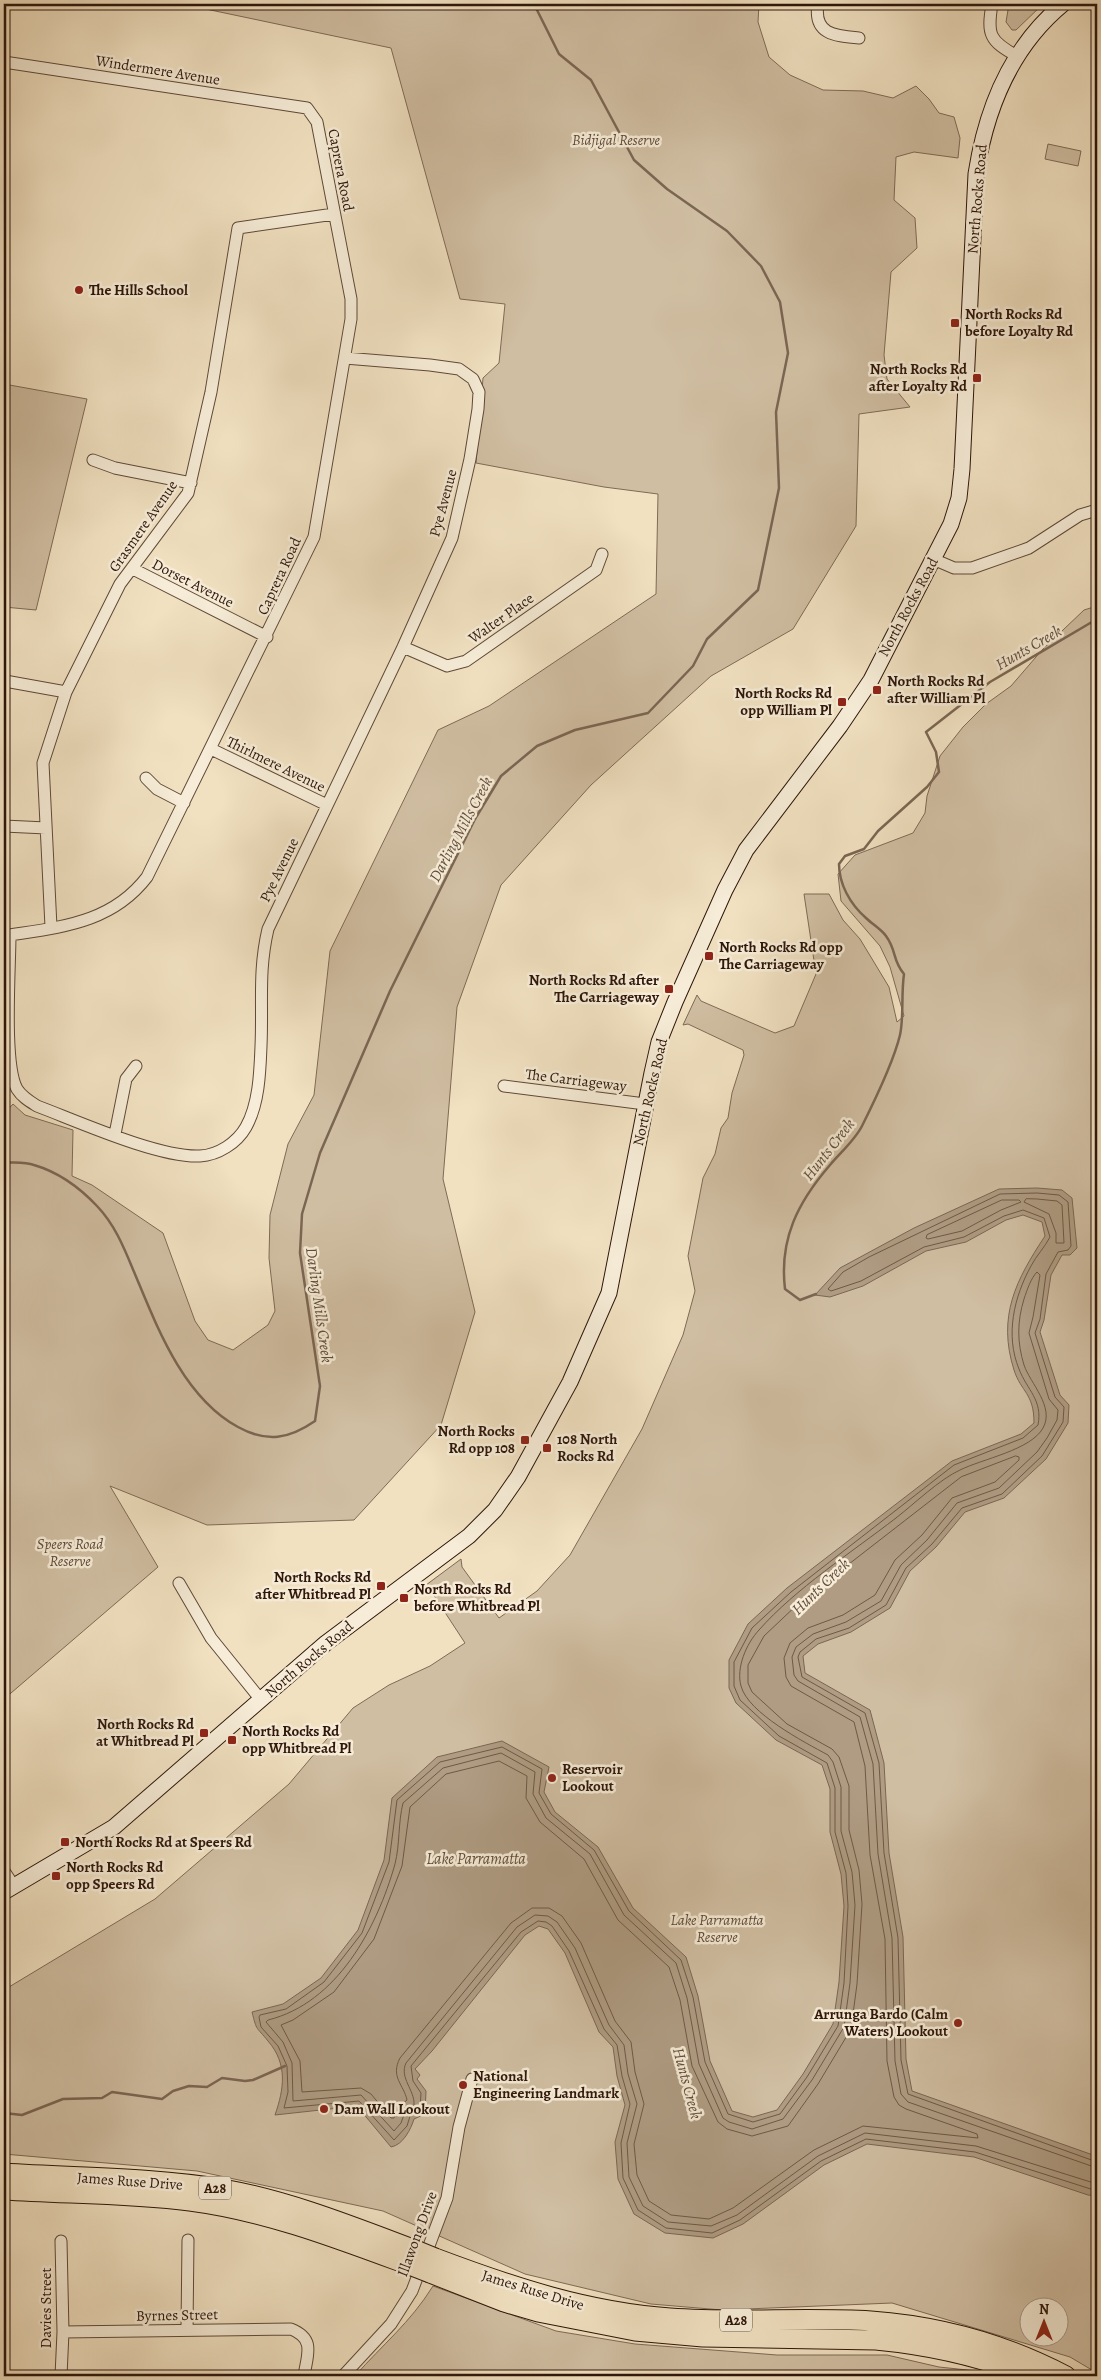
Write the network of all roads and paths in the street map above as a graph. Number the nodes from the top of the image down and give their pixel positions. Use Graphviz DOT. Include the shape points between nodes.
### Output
graph roads {
  1 [pos="818,4"];
  2 [pos="992,4"];
  3 [pos="1063,4"];
  4 [pos="859,38"];
  5 [pos="1017,56"];
  6 [pos="4,62"];
  7 [pos="307,108"];
  8 [pos="334,214"];
  9 [pos="345,358"];
  10 [pos="93,460"];
  11 [pos="190,483"];
  12 [pos="1097,510"];
  13 [pos="602,554"];
  14 [pos="933,559"];
  15 [pos="133,569"];
  16 [pos="267,637"];
  17 [pos="403,647"];
  18 [pos="5,681"];
  19 [pos="66,692"];
  20 [pos="211,749"];
  21 [pos="146,778"];
  22 [pos="184,803"];
  23 [pos="327,805"];
  24 [pos="4,826"];
  25 [pos="46,828"];
  26 [pos="51,927"];
  27 [pos="7,936"];
  28 [pos="136,1066"];
  29 [pos="504,1086"];
  30 [pos="645,1104"];
  31 [pos="114,1134"];
  32 [pos="179,1583"];
  33 [pos="261,1700"];
  34 [pos="4,1871"];
  35 [pos="9,1889"];
  36 [pos="472,2079"];
  37 [pos="4,2173"];
  38 [pos="4,2190"];
  39 [pos="188,2240"];
  40 [pos="61,2241"];
  41 [pos="415,2258"];
  42 [pos="433,2265"];
  43 [pos="187,2329"];
  44 [pos="63,2332"];
  45 [pos="993,2363"];
  46 [pos="1034,2369"];
  47 [pos="60,2376"];
  48 [pos="304,2376"];
  49 [pos="343,2376"];
  50 [pos="1013,2376"];
  51 [pos="1066,2376"];
  52 [pos="1072,2376"];
  1 -- 4 [label="street" via="819,22 828,33"];
  2 -- 5 [label="street" via="990,33 1001,47"];
  3 -- 5 [label="main road, North Rocks Road" via="1039,26"];
  5 -- 14 [label="main road, North Rocks Road" via="996,94 976,174 961,485 951,524"];
  6 -- 7 [label="street, Windermere Avenue"];
  7 -- 8 [label="street, Caprera Road" via="317,122"];
  8 -- 9 [label="street, Caprera Road" via="351,299"];
  8 -- 11 [label="street, Grasmere Avenue" via="238,228 210,392"];
  9 -- 16 [label="street, Caprera Road" via="314,537"];
  9 -- 17 [label="street, Pye Avenue" via="459,370 473,379 479,392 470,459 452,538"];
  10 -- 11 [label="street" via="115,468"];
  11 -- 15 [label="street, Grasmere Avenue" via="188,492"];
  12 -- 14 [label="street" via="1080,515 1029,548 972,568 954,568"];
  13 -- 17 [label="street, Walter Place" via="596,570 466,661 447,666"];
  14 -- 30 [label="main road, North Rocks Road" via="856,703 757,834 734,871 659,1042"];
  15 -- 16 [label="street, Dorset Avenue"];
  15 -- 19 [label="street, Grasmere Avenue" via="120,584"];
  16 -- 20 [label="street, Caprera Road"];
  17 -- 23 [label="street, Pye Avenue"];
  18 -- 19 [label="street"];
  19 -- 25 [label="street, Grasmere Avenue" via="43,764"];
  20 -- 22 [label="street, Caprera Road"];
  20 -- 23 [label="street, Thirlmere Avenue"];
  21 -- 22 [label="street" via="157,789"];
  22 -- 26 [label="street, Caprera Road" via="147,877 135,893 107,913"];
  23 -- 31 [label="street, Pye Avenue" via="268,929 260,974 259,1077 246,1128 225,1148 200,1156 145,1146"];
  24 -- 25 [label="street"];
  25 -- 26 [label="street, Grasmere Avenue"];
  26 -- 27 [label="street, Caprera Road"];
  27 -- 31 [label="street, Pye Avenue" via="9,1062 17,1089 37,1106"];
  28 -- 31 [label="street" via="126,1079"];
  29 -- 30 [label="street, The Carriageway"];
  30 -- 33 [label="main road, North Rocks Road" via="609,1293 570,1382 518,1477 495,1510 469,1536 334,1636"];
  32 -- 33 [label="street" via="212,1638"];
  33 -- 35 [label="main road, North Rocks Road" via="114,1826"];
  34 -- 35 [label="street"];
  36 -- 49 [label="street, Illawong Drive" via="459,2127 447,2198 412,2291 391,2324"];
  37 -- 41 [label="highway, James Ruse Drive / A28" via="161,2182 224,2190 318,2214"];
  38 -- 41 [label="highway, James Ruse Drive / A28" via="157,2198 222,2207"];
  39 -- 43 [label="street"];
  40 -- 44 [label="street, Davies Street"];
  41 -- 42 [label="highway, James Ruse Drive / A28, bridge"];
  42 -- 45 [label="highway, James Ruse Drive / A28" via="513,2304 603,2326 678,2336 898,2342"];
  42 -- 46 [label="highway, James Ruse Drive / A28" via="607,2310 686,2319 871,2321 910,2326 974,2338"];
  43 -- 44 [label="street, Byrnes Street"];
  43 -- 48 [label="street, Byrnes Street" via="291,2329 305,2338 309,2345"];
  44 -- 47 [label="street, Davies Street"];
  45 -- 46 [label="highway, James Ruse Drive"];
  45 -- 50 [label="highway, A28"];
  46 -- 51 [label="highway, James Ruse Drive"];
  46 -- 52 [label="highway, A28"];
}
